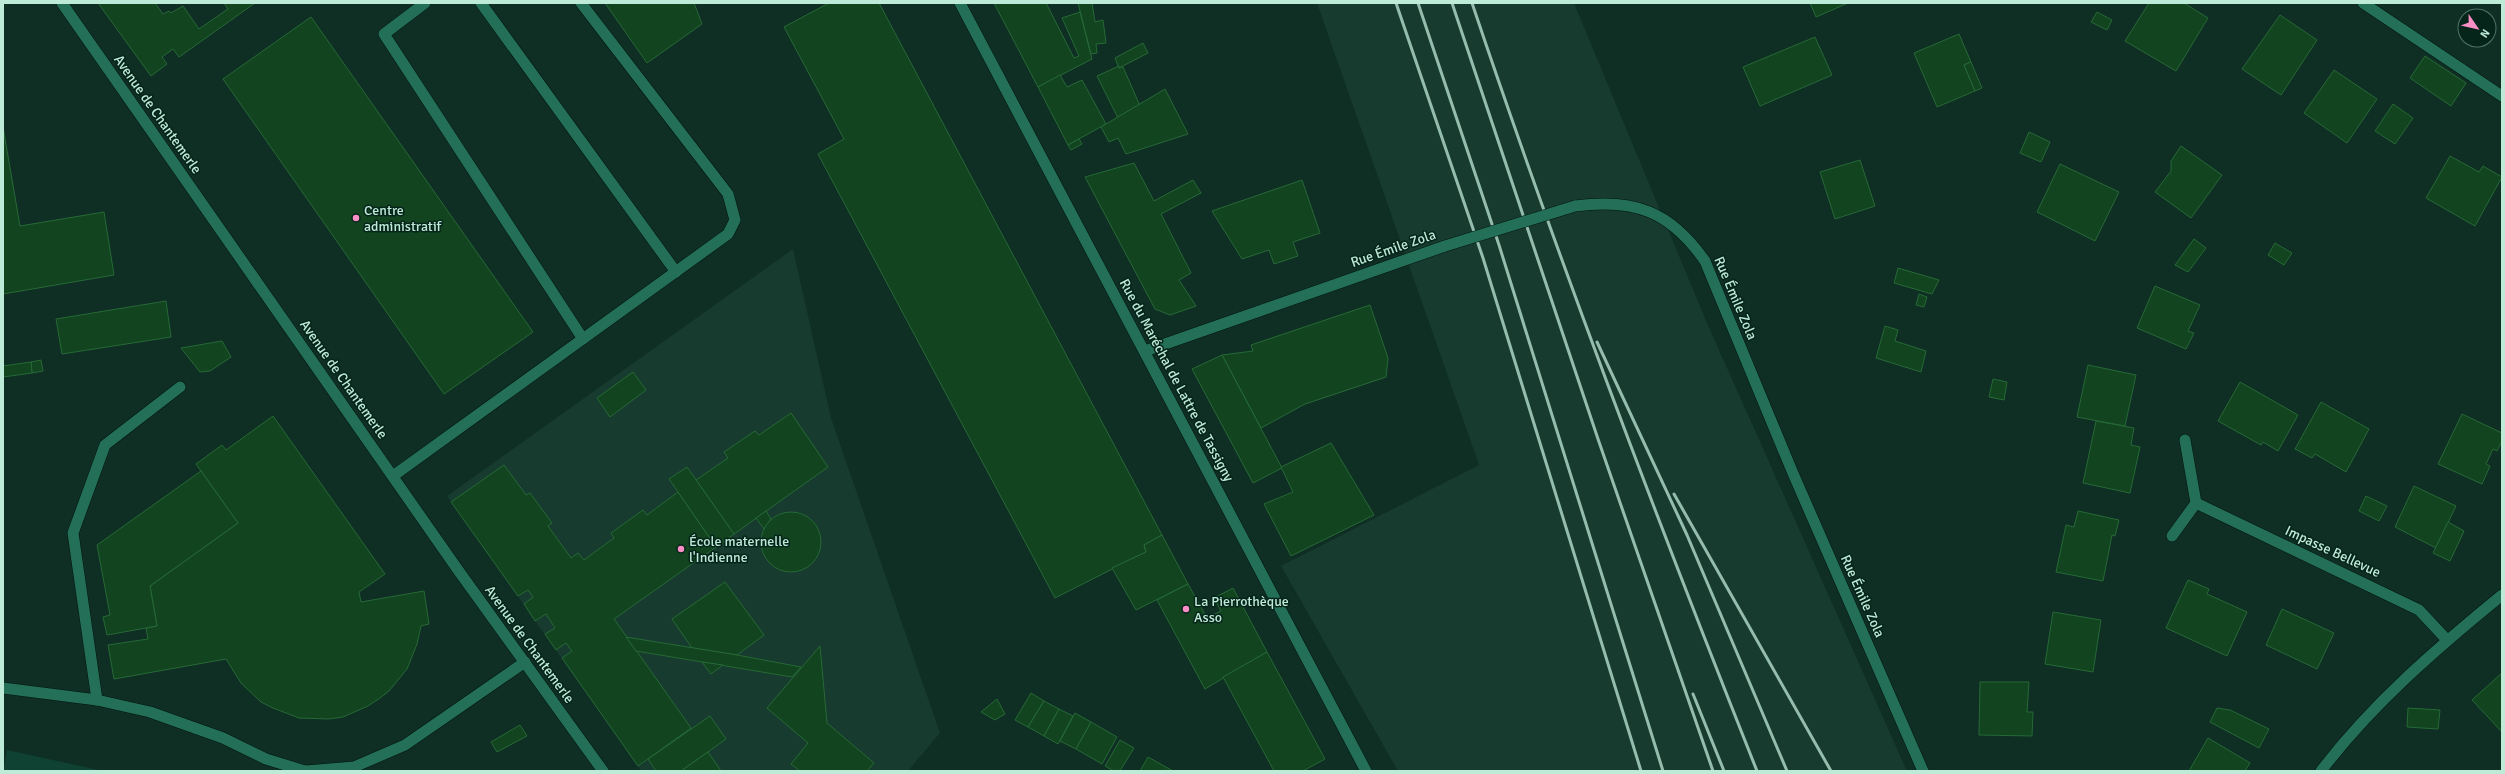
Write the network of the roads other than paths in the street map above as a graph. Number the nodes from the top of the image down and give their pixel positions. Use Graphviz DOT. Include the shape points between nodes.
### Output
graph roads {
  1 [pos="62,3"];
  2 [pos="425,3"];
  3 [pos="481,3"];
  4 [pos="582,3"];
  5 [pos="960,3"];
  6 [pos="2363,3"];
  7 [pos="2502,96"];
  8 [pos="676,272"];
  9 [pos="583,339"];
  10 [pos="1145,351"];
  11 [pos="180,387"];
  12 [pos="2185,440"];
  13 [pos="393,476"];
  14 [pos="2196,503"];
  15 [pos="2172,536"];
  16 [pos="2502,595"];
  17 [pos="2447,640"];
  18 [pos="525,662"];
  19 [pos="3,688"];
  20 [pos="96,700"];
  21 [pos="306,771"];
  22 [pos="603,771"];
  23 [pos="1366,771"];
  24 [pos="1923,771"];
  25 [pos="2320,771"];
  1 -- 13 [label="street, Avenue de Chantemerle"];
  2 -- 9 [label="street" via="384,34"];
  3 -- 8 [label="street"];
  4 -- 8 [label="street" via="728,194 735,220 728,234"];
  5 -- 10 [label="street, Rue du Maréchal de Lattre de Tassigny"];
  6 -- 7 [label="street"];
  8 -- 9 [label="street"];
  9 -- 13 [label="street"];
  10 -- 23 [label="street, Rue du Maréchal de Lattre de Tassigny"];
  10 -- 24 [label="street, Rue Émile Zola, bridge" via="1445,246 1575,206 1602,202 1626,204 1665,219 1682,232 1705,261 1795,478"];
  11 -- 20 [label="street" via="105,445 73,532"];
  12 -- 14 [label="street"];
  13 -- 18 [label="street, Avenue de Chantemerle"];
  14 -- 15 [label="street"];
  14 -- 17 [label="street, Impasse Bellevue" via="2403,601 2419,610"];
  16 -- 17 [label="street"];
  17 -- 25 [label="street" via="2349,733"];
  18 -- 21 [label="street" via="405,745 354,767"];
  18 -- 22 [label="street, Avenue de Chantemerle"];
  19 -- 20 [label="street"];
  20 -- 21 [label="street" via="150,712 223,738 266,760"];
}
